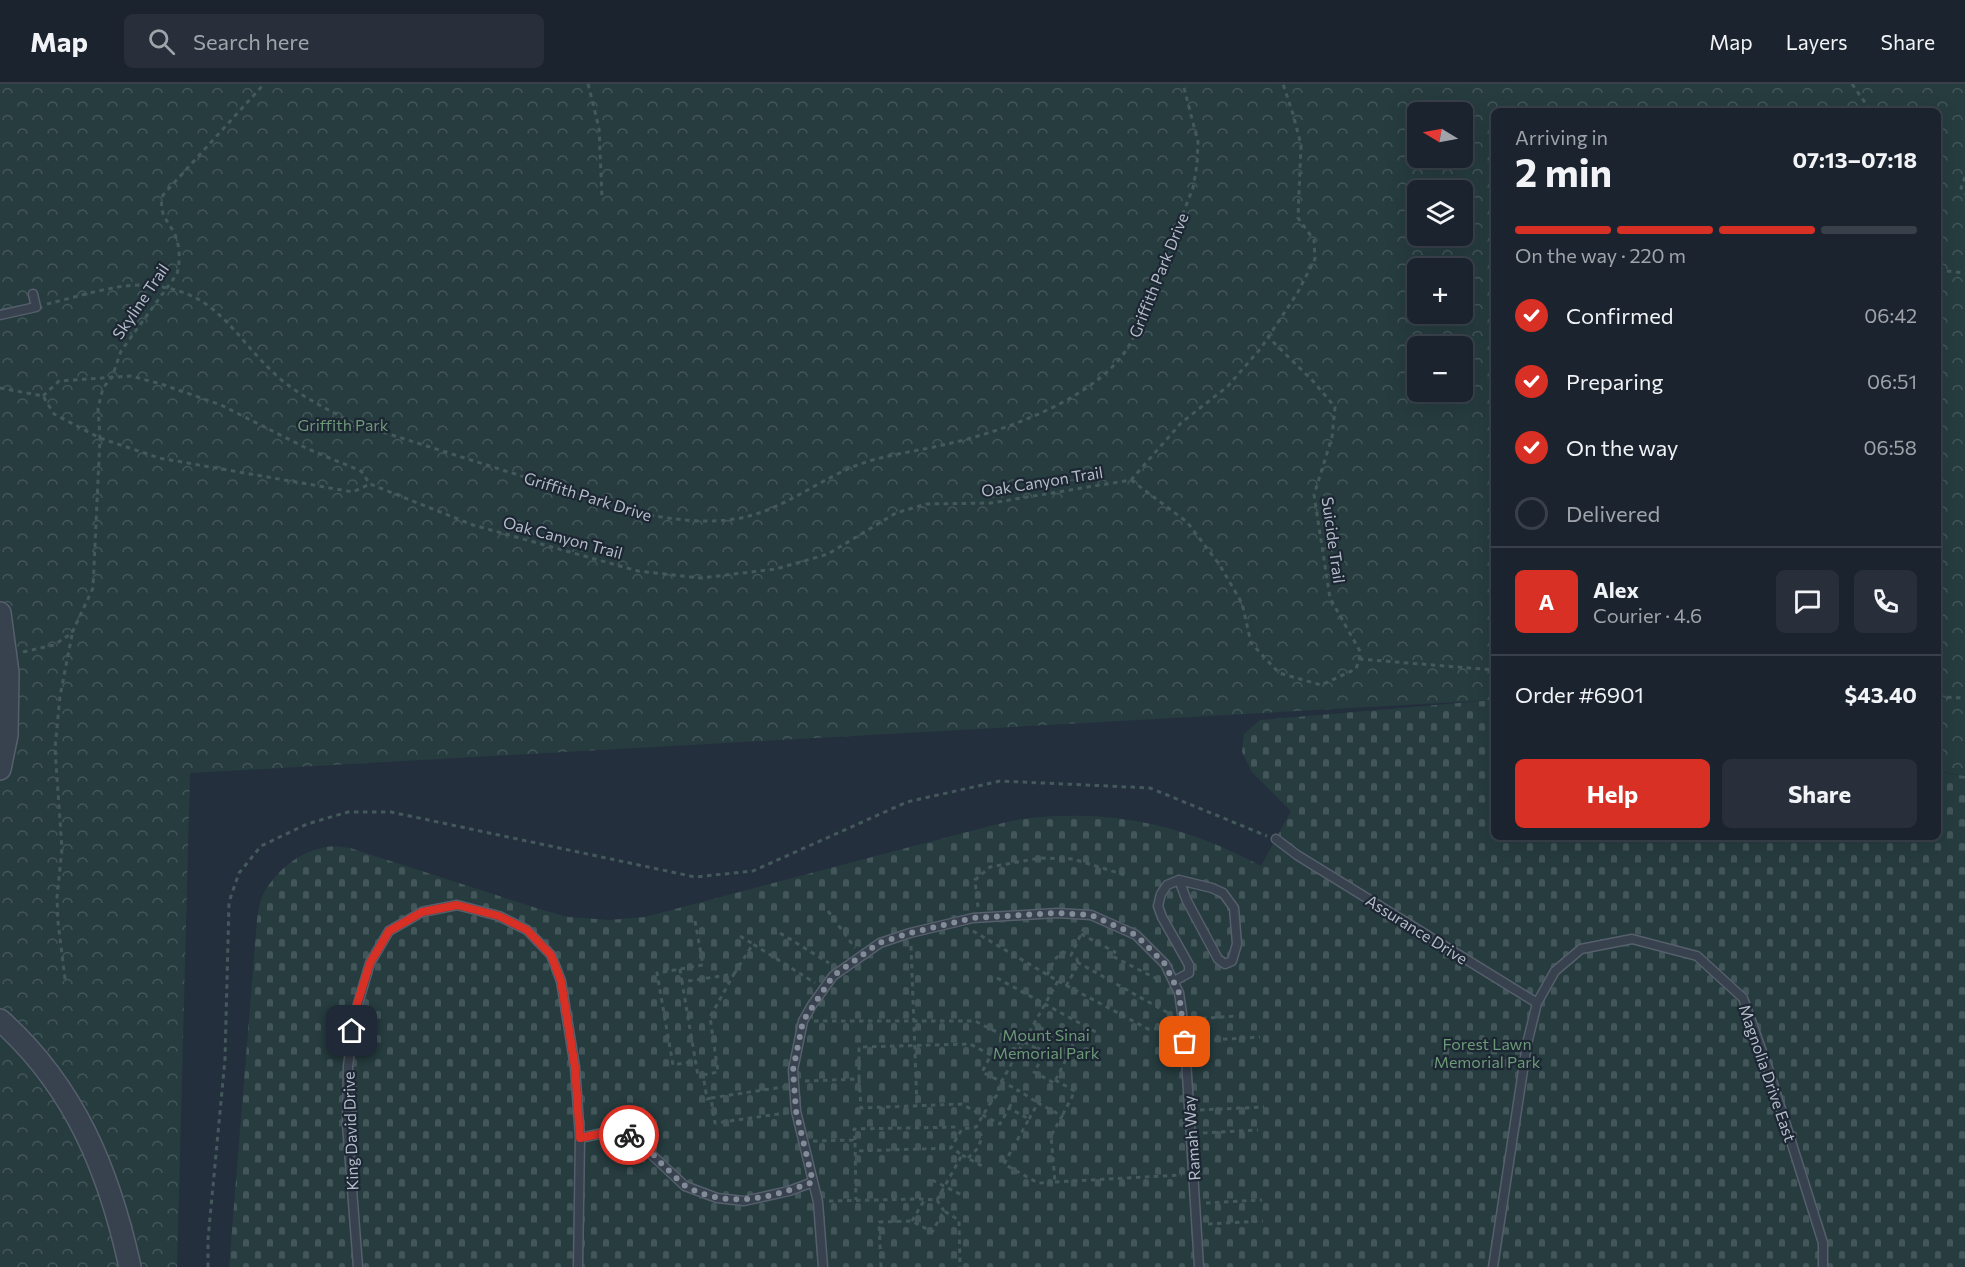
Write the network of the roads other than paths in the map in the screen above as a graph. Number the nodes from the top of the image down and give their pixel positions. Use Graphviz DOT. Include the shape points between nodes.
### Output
graph roads {
  1 [pos="33,294"];
  2 [pos="0,315"];
  3 [pos="0,613"];
  4 [pos="0,769"];
  5 [pos="1276,839"];
  6 [pos="1179,880"];
  7 [pos="1174,981"];
  8 [pos="1537,1003"];
  9 [pos="0,1020"];
  10 [pos="580,1138"];
  11 [pos="813,1182"];
  12 [pos="130,1267"];
  13 [pos="358,1267"];
  14 [pos="578,1267"];
  15 [pos="823,1267"];
  16 [pos="1199,1267"];
  17 [pos="1493,1267"];
  18 [pos="1823,1267"];
  1 -- 2 [label="lane" via="36,307"];
  3 -- 4 [label="street" via="8,673 7,735"];
  5 -- 8 [label="lane, Assurance Drive"];
  6 -- 6 [label="lane" via="1223,893 1234,908 1237,944 1232,962 1225,964 1218,959"];
  6 -- 7 [label="lane" via="1167,885 1158,906 1189,965 1190,973"];
  7 -- 11 [label="lane, Ramah Way" via="1165,964 1136,935 1091,915 978,917 879,943 833,976 803,1021 793,1070 796,1111"];
  7 -- 16 [label="lane, Ramah Way" via="1185,1042"];
  8 -- 17 [label="lane, Magnolia Drive East" via="1527,1044"];
  8 -- 18 [label="lane, Magnolia Drive East" via="1555,971 1581,949 1632,939 1697,956 1743,998 1823,1243"];
  9 -- 12 [label="street" via="38,1060 77,1116 97,1154 113,1198"];
  10 -- 11 [label="lane" via="608,1132 638,1138 685,1186 717,1198 744,1201"];
  10 -- 13 [label="lane, King David Drive" via="575,1067 561,981 551,955 527,930 499,916 457,905 422,912 389,931 370,963 354,1014 348,1066"];
  10 -- 14 [label="lane"];
  11 -- 15 [label="lane"];
}
